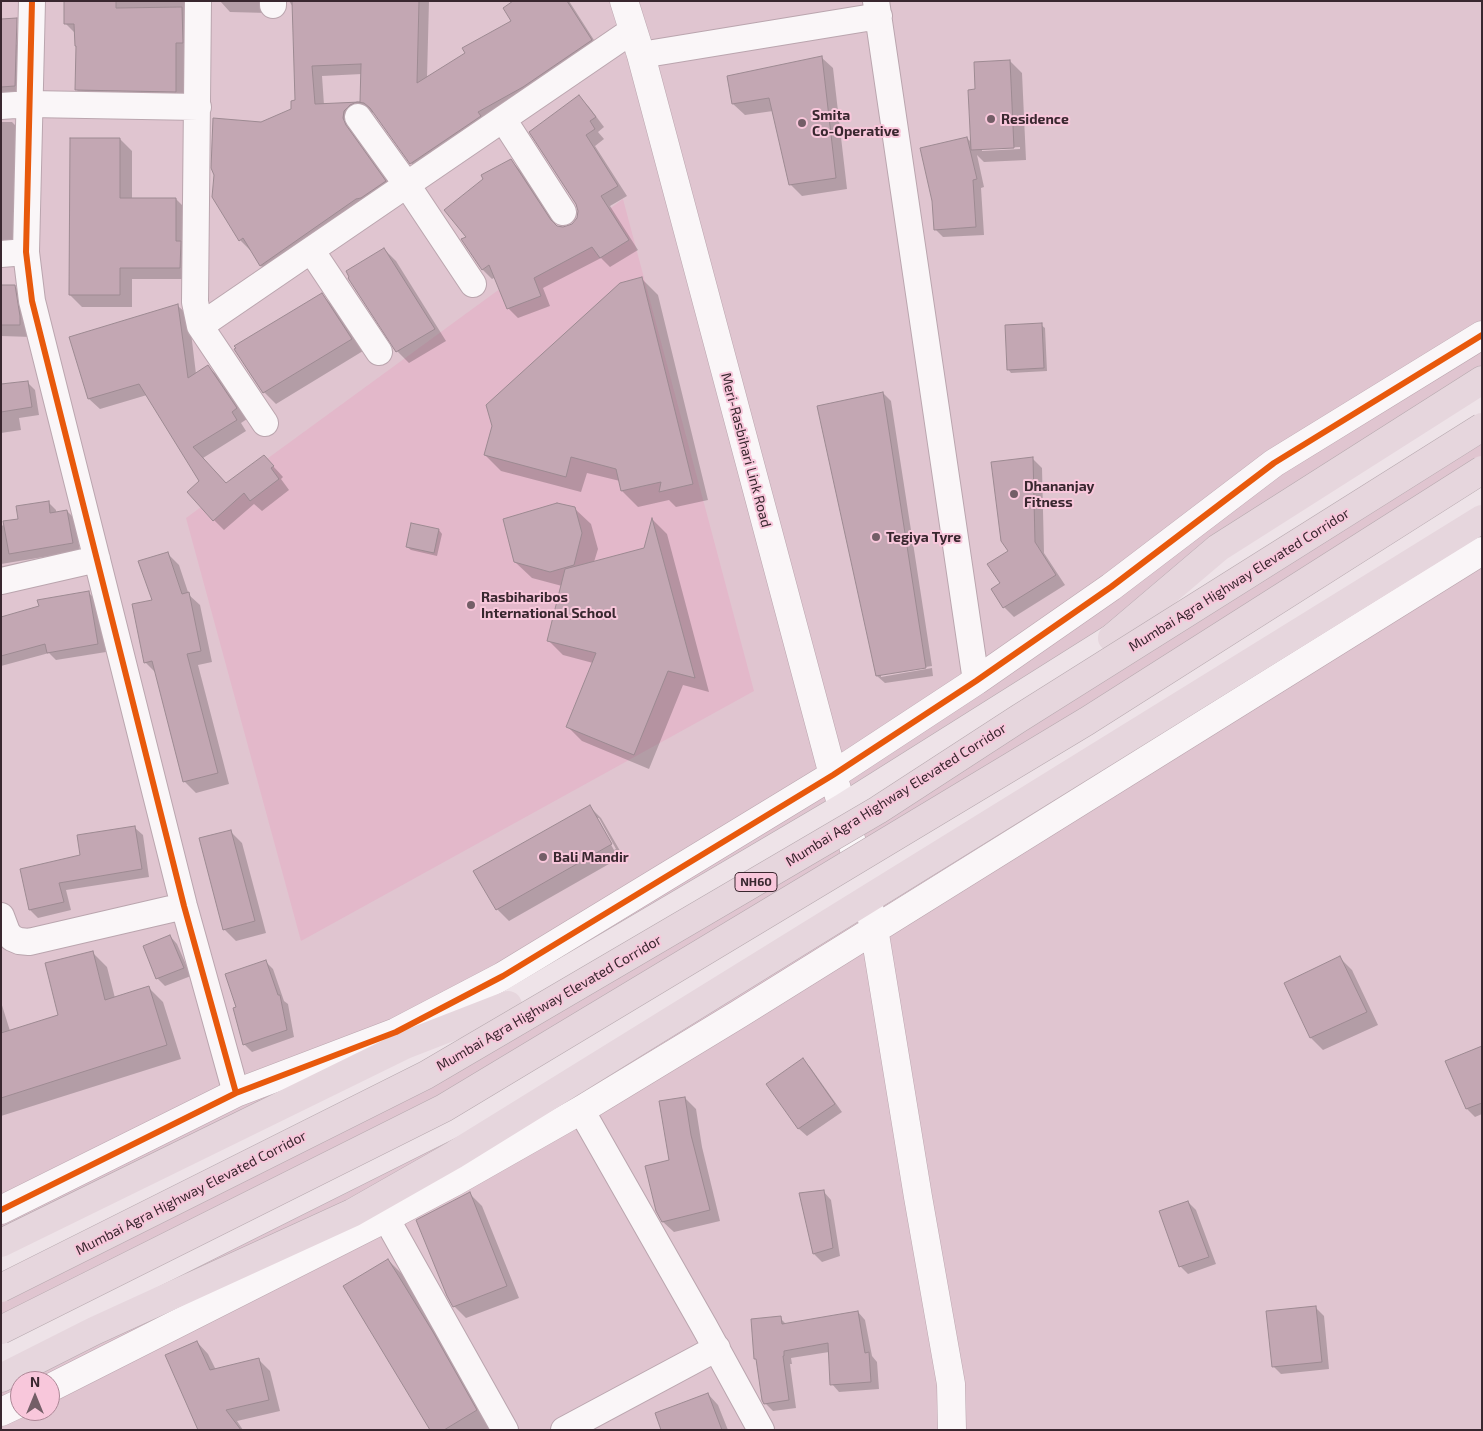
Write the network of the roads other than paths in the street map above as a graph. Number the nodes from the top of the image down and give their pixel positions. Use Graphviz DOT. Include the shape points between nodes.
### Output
graph roads {
  1 [pos="32,1"];
  2 [pos="198,1"];
  3 [pos="624,1"];
  4 [pos="877,9"];
  5 [pos="637,42"];
  6 [pos="30,104"];
  7 [pos="1,106"];
  8 [pos="198,107"];
  9 [pos="358,117"];
  10 [pos="503,119"];
  11 [pos="407,185"];
  12 [pos="563,212"];
  13 [pos="311,250"];
  14 [pos="14,253"];
  15 [pos="473,284"];
  16 [pos="200,326"];
  17 [pos="1482,335"];
  18 [pos="379,352"];
  19 [pos="1482,380"];
  20 [pos="1482,402"];
  21 [pos="265,423"];
  22 [pos="1482,427"];
  23 [pos="1482,470"];
  24 [pos="1482,489"];
  25 [pos="1482,519"];
  26 [pos="1482,551"];
  27 [pos="97,560"];
  28 [pos="1,581"];
  29 [pos="1112,638"];
  30 [pos="976,681"];
  31 [pos="833,775"];
  32 [pos="842,808"];
  33 [pos="865,889"];
  34 [pos="184,906"];
  35 [pos="1,916"];
  36 [pos="874,928"];
  37 [pos="508,1005"];
  38 [pos="236,1093"];
  39 [pos="581,1110"];
  40 [pos="1,1210"];
  41 [pos="386,1218"];
  42 [pos="1,1243"];
  43 [pos="1,1271"];
  44 [pos="1,1288"];
  45 [pos="1,1330"];
  46 [pos="716,1348"];
  47 [pos="1,1350"];
  48 [pos="1,1378"];
  49 [pos="60,1383"];
  50 [pos="505,1430"];
  51 [pos="564,1430"];
  52 [pos="761,1430"];
  53 [pos="952,1430"];
  1 -- 6 [label="street"];
  2 -- 8 [label="street"];
  3 -- 5 [label="street, Meri-Rasbihari Link Road"];
  4 -- 5 [label="street"];
  4 -- 30 [label="street"];
  5 -- 10 [label="street"];
  5 -- 31 [label="street, Meri-Rasbihari Link Road"];
  6 -- 7 [label="street"];
  6 -- 8 [label="street"];
  6 -- 14 [label="street"];
  8 -- 16 [label="street" via="194,288"];
  9 -- 11 [label="street"];
  10 -- 11 [label="street"];
  10 -- 12 [label="street"];
  11 -- 13 [label="street"];
  11 -- 15 [label="street"];
  13 -- 16 [label="street"];
  13 -- 18 [label="street"];
  14 -- 27 [label="street" via="32,301"];
  16 -- 21 [label="street"];
  17 -- 30 [label="street" via="1274,463 1111,587"];
  19 -- 29 [label="highway" via="1218,548"];
  20 -- 29 [label="main road"];
  22 -- 44 [label="highway, Mumbai Agra Highway Elevated Corridor / NH60, bridge" via="878,810 426,1075"];
  23 -- 45 [label="highway, NH60, bridge" via="1087,721 444,1108"];
  24 -- 33 [label="main road"];
  25 -- 33 [label="highway"];
  26 -- 36 [label="street"];
  27 -- 28 [label="street"];
  27 -- 34 [label="street"];
  29 -- 32 [label="main road"];
  30 -- 31 [label="street"];
  31 -- 32 [label="street, Meri-Rasbihari Link Road"];
  31 -- 38 [label="street" via="486,984 396,1032"];
  32 -- 33 [label="street, Meri-Rasbihari Link Road"];
  32 -- 37 [label="main road"];
  33 -- 36 [label="street, Meri-Rasbihari Link Road"];
  33 -- 47 [label="main road" via="456,1122"];
  33 -- 48 [label="highway" via="454,1155 352,1213 94,1331"];
  34 -- 35 [label="street" via="29,942 12,938"];
  34 -- 38 [label="street"];
  36 -- 39 [label="street"];
  36 -- 53 [label="street, Meri-Rasbihari Link Road" via="950,1384"];
  37 -- 42 [label="highway" via="405,1045"];
  37 -- 43 [label="main road" via="413,1065"];
  38 -- 40 [label="street"];
  39 -- 41 [label="street"];
  39 -- 46 [label="street"];
  41 -- 49 [label="street"];
  41 -- 50 [label="street"];
  46 -- 51 [label="street"];
  46 -- 52 [label="street"];
}
